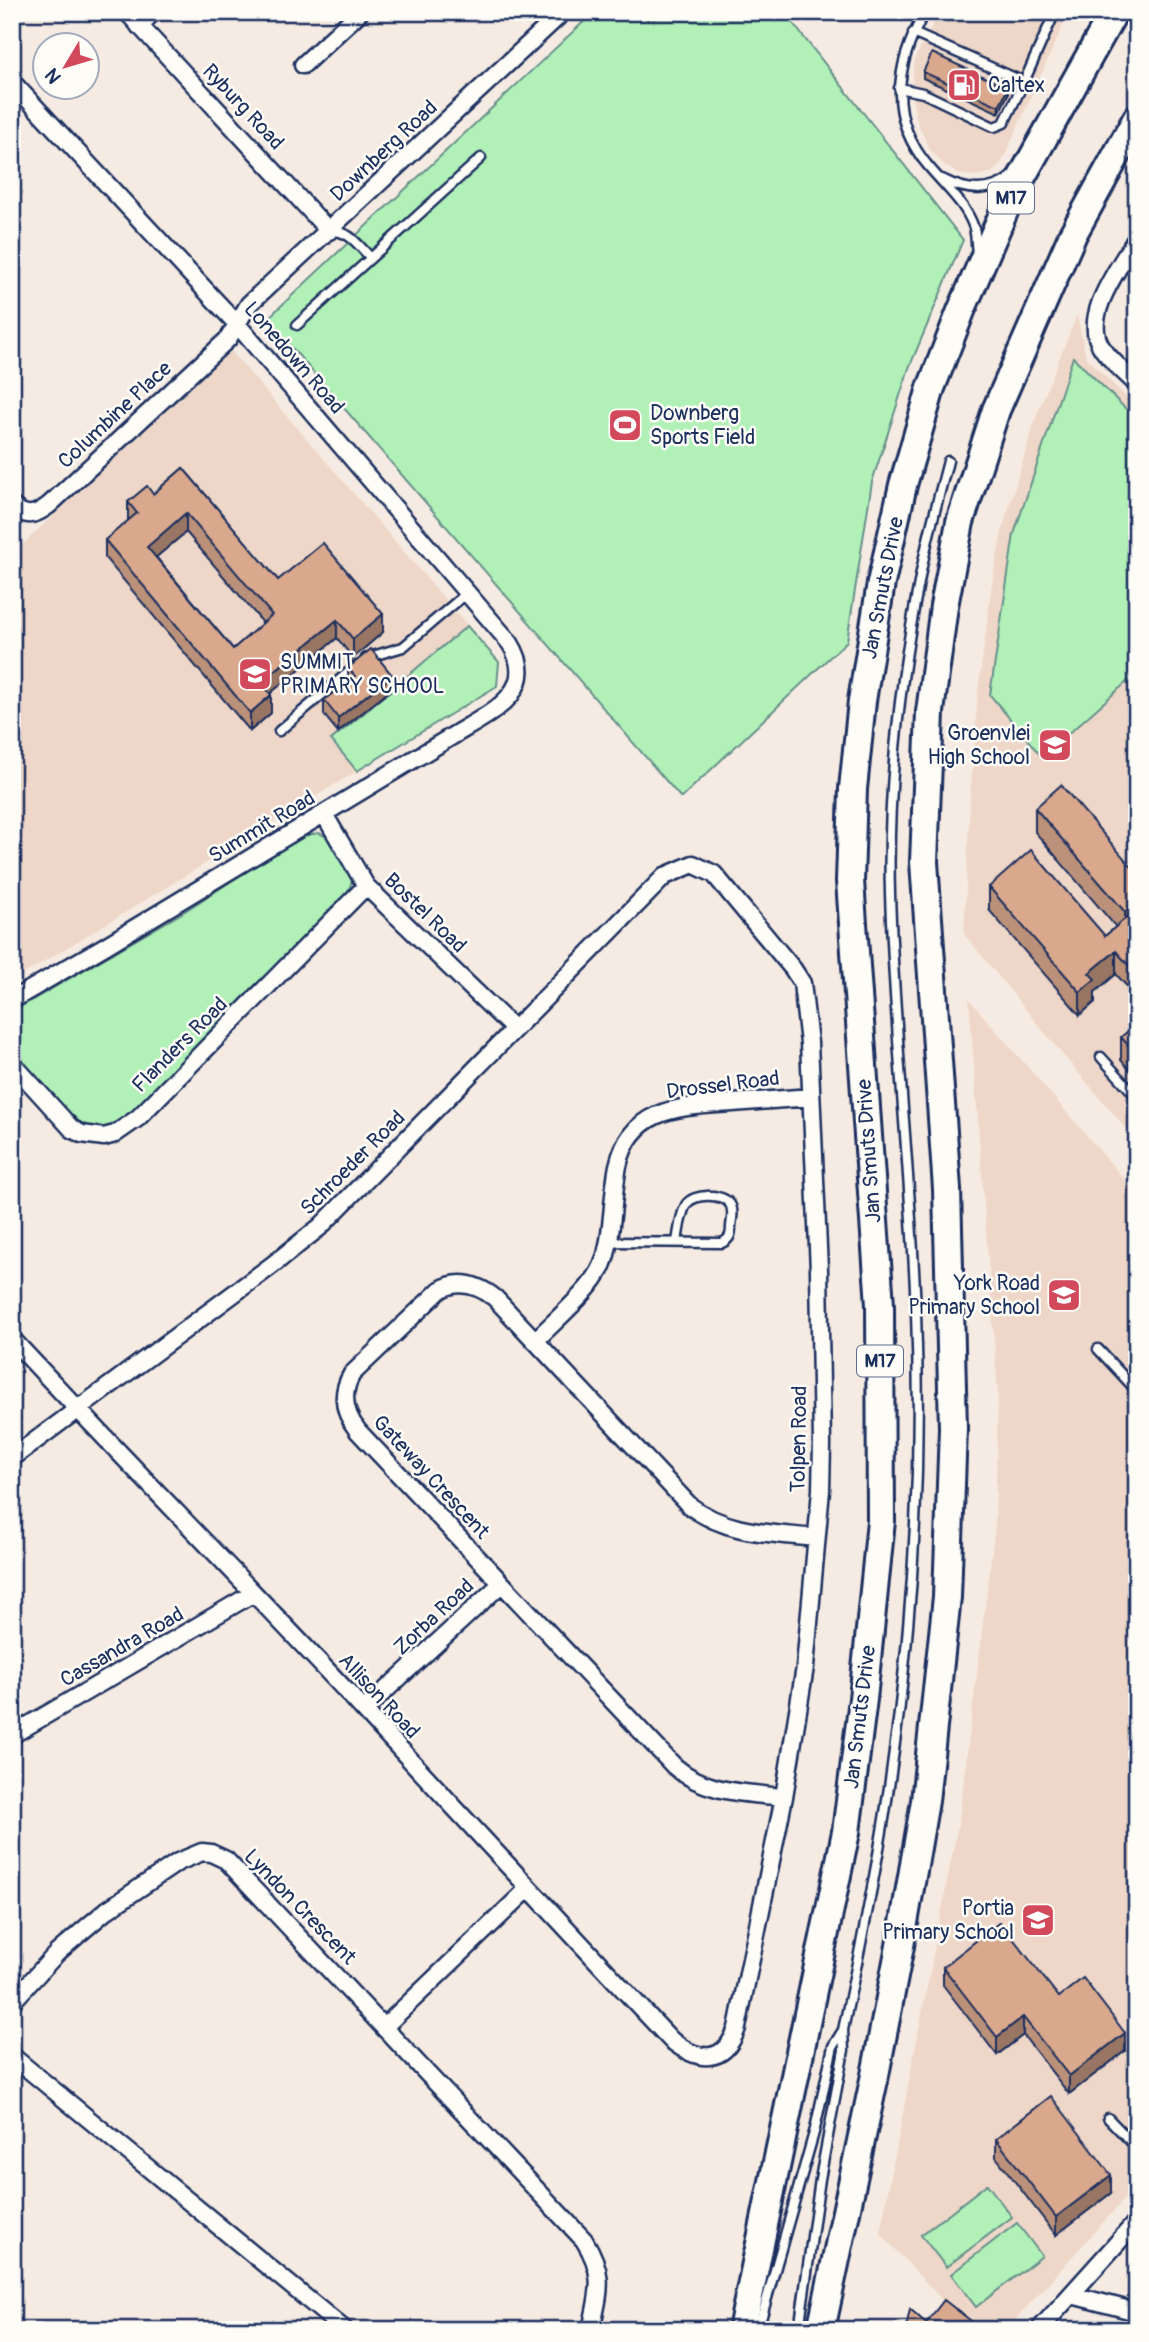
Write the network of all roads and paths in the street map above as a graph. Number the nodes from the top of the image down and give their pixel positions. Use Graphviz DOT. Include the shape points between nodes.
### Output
graph roads {
  1 [pos="127,12"];
  2 [pos="153,12"];
  3 [pos="360,12"];
  4 [pos="564,12"];
  5 [pos="925,12"];
  6 [pos="1055,12"];
  7 [pos="1114,12"];
  8 [pos="139,26"];
  9 [pos="913,33"];
  10 [pos="303,65"];
  11 [pos="12,82"];
  12 [pos="1024,82"];
  13 [pos="899,88"];
  14 [pos="1137,118"];
  15 [pos="481,158"];
  16 [pos="1028,164"];
  17 [pos="940,177"];
  18 [pos="329,231"];
  19 [pos="1137,237"];
  20 [pos="370,257"];
  21 [pos="978,272"];
  22 [pos="236,323"];
  23 [pos="297,325"];
  24 [pos="1137,384"];
  25 [pos="948,461"];
  26 [pos="12,506"];
  27 [pos="467,593"];
  28 [pos="521,676"];
  29 [pos="279,731"];
  30 [pos="324,814"];
  31 [pos="693,864"];
  32 [pos="366,886"];
  33 [pos="12,1000"];
  34 [pos="514,1029"];
  35 [pos="1101,1057"];
  36 [pos="12,1063"];
  37 [pos="811,1097"];
  38 [pos="1137,1097"];
  39 [pos="607,1242"];
  40 [pos="677,1242"];
  41 [pos="12,1339"];
  42 [pos="535,1341"];
  43 [pos="1098,1349"];
  44 [pos="1137,1391"];
  45 [pos="78,1410"];
  46 [pos="12,1458"];
  47 [pos="816,1538"];
  48 [pos="501,1584"];
  49 [pos="253,1594"];
  50 [pos="364,1710"];
  51 [pos="12,1735"];
  52 [pos="784,1797"];
  53 [pos="528,1889"];
  54 [pos="12,2003"];
  55 [pos="384,2027"];
  56 [pos="843,2031"];
  57 [pos="724,2049"];
  58 [pos="12,2056"];
  59 [pos="1108,2119"];
  60 [pos="1137,2148"];
  61 [pos="1137,2221"];
  62 [pos="1072,2295"];
  63 [pos="1137,2312"];
  64 [pos="345,2330"];
  65 [pos="591,2330"];
  66 [pos="742,2330"];
  67 [pos="758,2330"];
  68 [pos="799,2330"];
  69 [pos="821,2330"];
  70 [pos="1039,2330"];
  1 -- 8 [label="street, Ryburg Road"];
  2 -- 8 [label="street"];
  3 -- 10 [label="street"];
  4 -- 18 [label="street, Downberg Road"];
  5 -- 9 [label="lane"];
  6 -- 12 [label="lane"];
  7 -- 16 [label="main road, Jan Smuts Drive / M17"];
  8 -- 18 [label="street, Ryburg Road"];
  9 -- 12 [label="lane"];
  9 -- 13 [label="lane"];
  11 -- 22 [label="street, Lonedown Road"];
  12 -- 13 [label="lane" via="1004,122 994,127 923,93"];
  13 -- 17 [label="lane" via="909,135 928,167"];
  14 -- 69 [label="main road" via="1073,234 996,410 961,522 944,606 930,712 924,862 947,1203 953,1428 947,1597 925,1801 876,2075"];
  15 -- 20 [label="lane"];
  16 -- 17 [label="lane" via="989,190 958,187"];
  16 -- 21 [label="main road, Jan Smuts Drive / M17"];
  17 -- 21 [label="lane" via="974,228"];
  18 -- 20 [label="lane" via="347,234"];
  18 -- 22 [label="street, Downberg Road" via="249,304"];
  19 -- 24 [label="street" via="1099,304 1094,324 1101,346"];
  20 -- 23 [label="lane"];
  21 -- 66 [label="main road, Jan Smuts Drive / M17" via="931,388 902,485 862,701 850,881 880,1305 881,1521 846,1832"];
  22 -- 26 [label="street, Columbine Place" via="228,338 49,505 29,516"];
  22 -- 27 [label="street, Lonedown Road"];
  25 -- 56 [label="lane" via="920,574 902,678 892,812 890,891 916,1314 912,1563 891,1773"];
  27 -- 28 [label="street, Lonedown Road" via="510,643"];
  27 -- 29 [label="lane" via="403,646 368,657"];
  28 -- 30 [label="street, Summit Road" via="499,706"];
  30 -- 32 [label="street, Bostel Road"];
  30 -- 33 [label="street, Summit Road"];
  31 -- 34 [label="street, Schroeder Road" via="665,876"];
  31 -- 37 [label="street, Tolpen Road" via="714,874 798,975 805,994"];
  32 -- 34 [label="street, Bostel Road"];
  32 -- 36 [label="street, Flanders Road" via="138,1118 115,1134 94,1137 72,1129"];
  34 -- 45 [label="street, Schroeder Road" via="320,1227"];
  35 -- 38 [label="lane"];
  37 -- 39 [label="street, Drossel Road" via="682,1107 647,1120 622,1150"];
  37 -- 47 [label="street, Tolpen Road" via="822,1444"];
  39 -- 40 [label="lane"];
  39 -- 42 [label="street, Drossel Road" via="599,1271"];
  40 -- 40 [label="lane" via="725,1242 731,1234 730,1205 723,1199 692,1199 684,1209"];
  41 -- 45 [label="street, Allison Road"];
  42 -- 47 [label="street, Gateway Crescent" via="703,1516 739,1530"];
  42 -- 48 [label="street, Gateway Crescent" via="482,1289 448,1286 428,1299 352,1374 344,1393 348,1416 358,1431"];
  43 -- 44 [label="lane"];
  45 -- 46 [label="street, Schroeder Road"];
  45 -- 49 [label="street, Allison Road"];
  47 -- 52 [label="street, Tolpen Road" via="805,1667"];
  48 -- 50 [label="street, Zorba Road"];
  48 -- 52 [label="street, Gateway Crescent" via="684,1774 717,1790"];
  49 -- 50 [label="street, Allison Road"];
  49 -- 51 [label="street, Cassandra Road"];
  50 -- 53 [label="street, Allison Road"];
  52 -- 57 [label="street, Tolpen Road" via="737,2028"];
  53 -- 55 [label="street"];
  53 -- 57 [label="street, Allison Road" via="671,2040 704,2057"];
  54 -- 55 [label="street, Lyndon Crescent" via="57,1953 107,1910 178,1862 202,1852 218,1855 234,1866"];
  55 -- 65 [label="street, Lyndon Crescent" via="584,2240 599,2268 601,2284"];
  56 -- 67 [label="lane" via="833,2046 815,2129"];
  56 -- 68 [label="lane" via="844,2050"];
  58 -- 64 [label="street"];
  59 -- 60 [label="lane"];
  61 -- 62 [label="street"];
  62 -- 63 [label="street"];
  62 -- 70 [label="street"];
}
